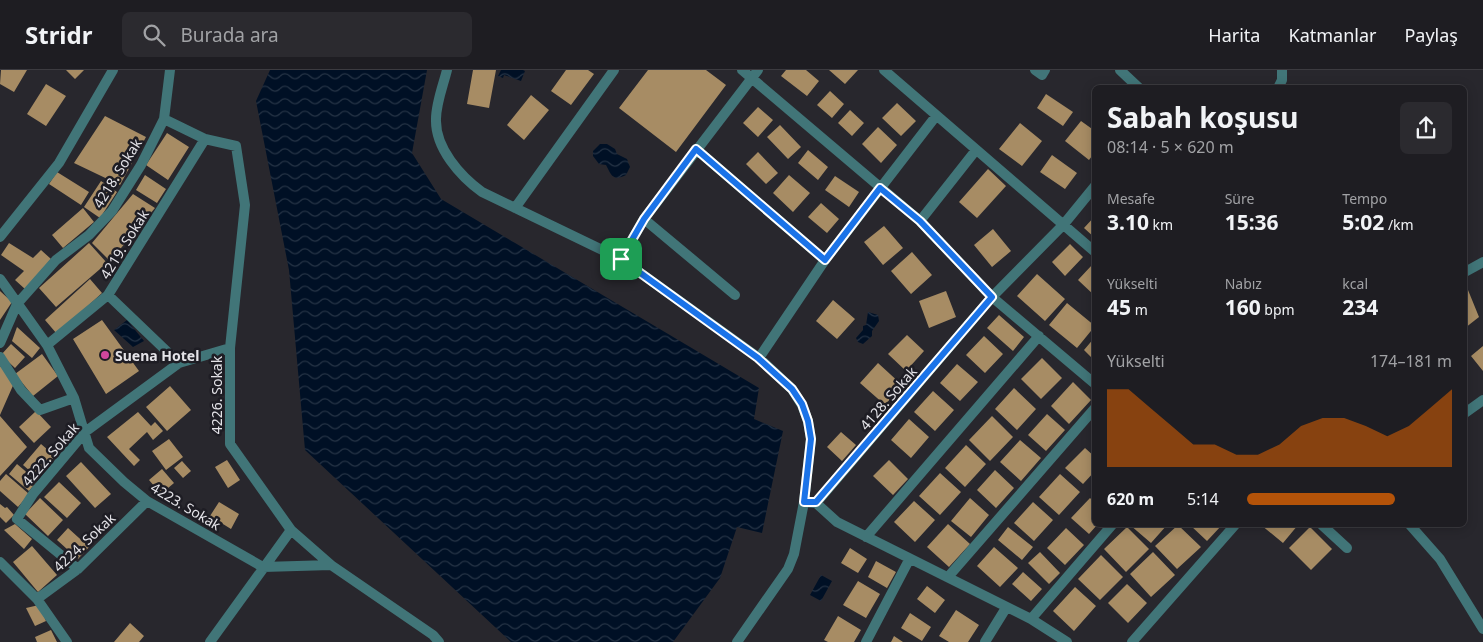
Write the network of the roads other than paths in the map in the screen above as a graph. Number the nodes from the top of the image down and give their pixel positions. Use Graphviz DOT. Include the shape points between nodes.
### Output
graph roads {
  1 [pos="113,70"];
  2 [pos="170,70"];
  3 [pos="447,70"];
  4 [pos="614,70"];
  5 [pos="742,70"];
  6 [pos="758,70"];
  7 [pos="884,70"];
  8 [pos="1036,70"];
  9 [pos="1046,70"];
  10 [pos="1120,70"];
  11 [pos="1282,70"];
  12 [pos="751,79"];
  13 [pos="1136,85"];
  14 [pos="1280,85"];
  15 [pos="936,116"];
  16 [pos="164,120"];
  17 [pos="204,139"];
  18 [pos="696,149"];
  19 [pos="976,150"];
  20 [pos="880,188"];
  21 [pos="1092,190"];
  22 [pos="515,208"];
  23 [pos="644,219"];
  24 [pos="920,221"];
  25 [pos="1064,224"];
  26 [pos="0,237"];
  27 [pos="1092,249"];
  28 [pos="621,259"];
  29 [pos="825,260"];
  30 [pos="1483,262"];
  31 [pos="1467,271"];
  32 [pos="0,279"];
  33 [pos="108,295"];
  34 [pos="734,295"];
  35 [pos="992,297"];
  36 [pos="17,304"];
  37 [pos="1039,336"];
  38 [pos="0,343"];
  39 [pos="47,345"];
  40 [pos="230,348"];
  41 [pos="0,357"];
  42 [pos="758,358"];
  43 [pos="179,363"];
  44 [pos="1092,381"];
  45 [pos="74,398"];
  46 [pos="1483,400"];
  47 [pos="1092,411"];
  48 [pos="1467,412"];
  49 [pos="85,432"];
  50 [pos="147,501"];
  51 [pos="804,502"];
  52 [pos="816,502"];
  53 [pos="1110,527"];
  54 [pos="1234,527"];
  55 [pos="1324,527"];
  56 [pos="1412,527"];
  57 [pos="291,530"];
  58 [pos="866,537"];
  59 [pos="1347,548"];
  60 [pos="909,560"];
  61 [pos="0,562"];
  62 [pos="331,565"];
  63 [pos="263,567"];
  64 [pos="78,569"];
  65 [pos="948,577"];
  66 [pos="37,599"];
  67 [pos="1006,608"];
  68 [pos="1030,619"];
  69 [pos="1483,629"];
  70 [pos="67,642"];
  71 [pos="210,642"];
  72 [pos="439,642"];
  73 [pos="737,642"];
  74 [pos="866,642"];
  75 [pos="985,642"];
  76 [pos="1067,642"];
  77 [pos="1132,642"];
  1 -- 26 [label="street" via="58,164"];
  2 -- 16 [label="street, 4218. Sokak"];
  3 -- 22 [label="street" via="436,121 442,146 470,184"];
  4 -- 22 [label="street"];
  5 -- 12 [label="street"];
  6 -- 12 [label="street"];
  7 -- 15 [label="street"];
  8 -- 9 [label="street" via="1042,75"];
  10 -- 13 [label="street"];
  11 -- 14 [label="street"];
  12 -- 18 [label="street"];
  12 -- 20 [label="street"];
  15 -- 19 [label="street"];
  15 -- 20 [label="street"];
  16 -- 17 [label="street"];
  16 -- 36 [label="street, 4218. Sokak" via="112,211 89,235 56,260"];
  17 -- 33 [label="street, 4219. Sokak"];
  17 -- 40 [label="street, 4226. Sokak" via="236,146 245,205"];
  18 -- 23 [label="street"];
  18 -- 29 [label="street"];
  19 -- 24 [label="street"];
  19 -- 25 [label="street"];
  20 -- 24 [label="street"];
  20 -- 29 [label="street"];
  21 -- 25 [label="street, 4128. Sokak"];
  22 -- 28 [label="street"];
  23 -- 28 [label="street"];
  23 -- 34 [label="street"];
  24 -- 35 [label="street"];
  25 -- 27 [label="street"];
  25 -- 35 [label="street, 4128. Sokak"];
  28 -- 42 [label="street"];
  29 -- 42 [label="street"];
  30 -- 31 [label="street"];
  32 -- 36 [label="street, 4223. Sokak"];
  33 -- 39 [label="street, 4219. Sokak"];
  33 -- 43 [label="street"];
  35 -- 37 [label="street"];
  35 -- 52 [label="street, 4128. Sokak"];
  36 -- 38 [label="street, 4218. Sokak"];
  36 -- 39 [label="street, 4223. Sokak"];
  37 -- 44 [label="street"];
  37 -- 58 [label="street"];
  39 -- 45 [label="street, 4223. Sokak"];
  40 -- 43 [label="street, 4222. Sokak"];
  40 -- 57 [label="street, 4226. Sokak" via="230,444"];
  41 -- 45 [label="street" via="21,390 40,410"];
  42 -- 51 [label="street" via="792,389 808,421 811,439"];
  43 -- 49 [label="street, 4222. Sokak"];
  45 -- 49 [label="street, 4223. Sokak"];
  46 -- 48 [label="street"];
  47 -- 65 [label="street"];
  49 -- 50 [label="street, 4223. Sokak" via="89,448"];
  49 -- 64 [label="street, 4222. Sokak" via="33,494 17,520"];
  50 -- 63 [label="street, 4223. Sokak"];
  50 -- 64 [label="street, 4224. Sokak"];
  51 -- 52 [label="street"];
  51 -- 73 [label="street" via="788,569"];
  52 -- 58 [label="street" via="837,522"];
  53 -- 68 [label="street"];
  54 -- 77 [label="street"];
  55 -- 59 [label="street"];
  56 -- 69 [label="street" via="1440,559"];
  57 -- 62 [label="street, 4226. Sokak"];
  57 -- 63 [label="street"];
  58 -- 60 [label="street"];
  60 -- 65 [label="street"];
  60 -- 74 [label="street"];
  61 -- 66 [label="street"];
  62 -- 63 [label="street"];
  62 -- 72 [label="street, 4226. Sokak"];
  63 -- 71 [label="street"];
  64 -- 66 [label="street, 4224. Sokak"];
  65 -- 67 [label="street"];
  66 -- 70 [label="street"];
  67 -- 68 [label="street"];
  67 -- 75 [label="street"];
  68 -- 76 [label="street"];
}
